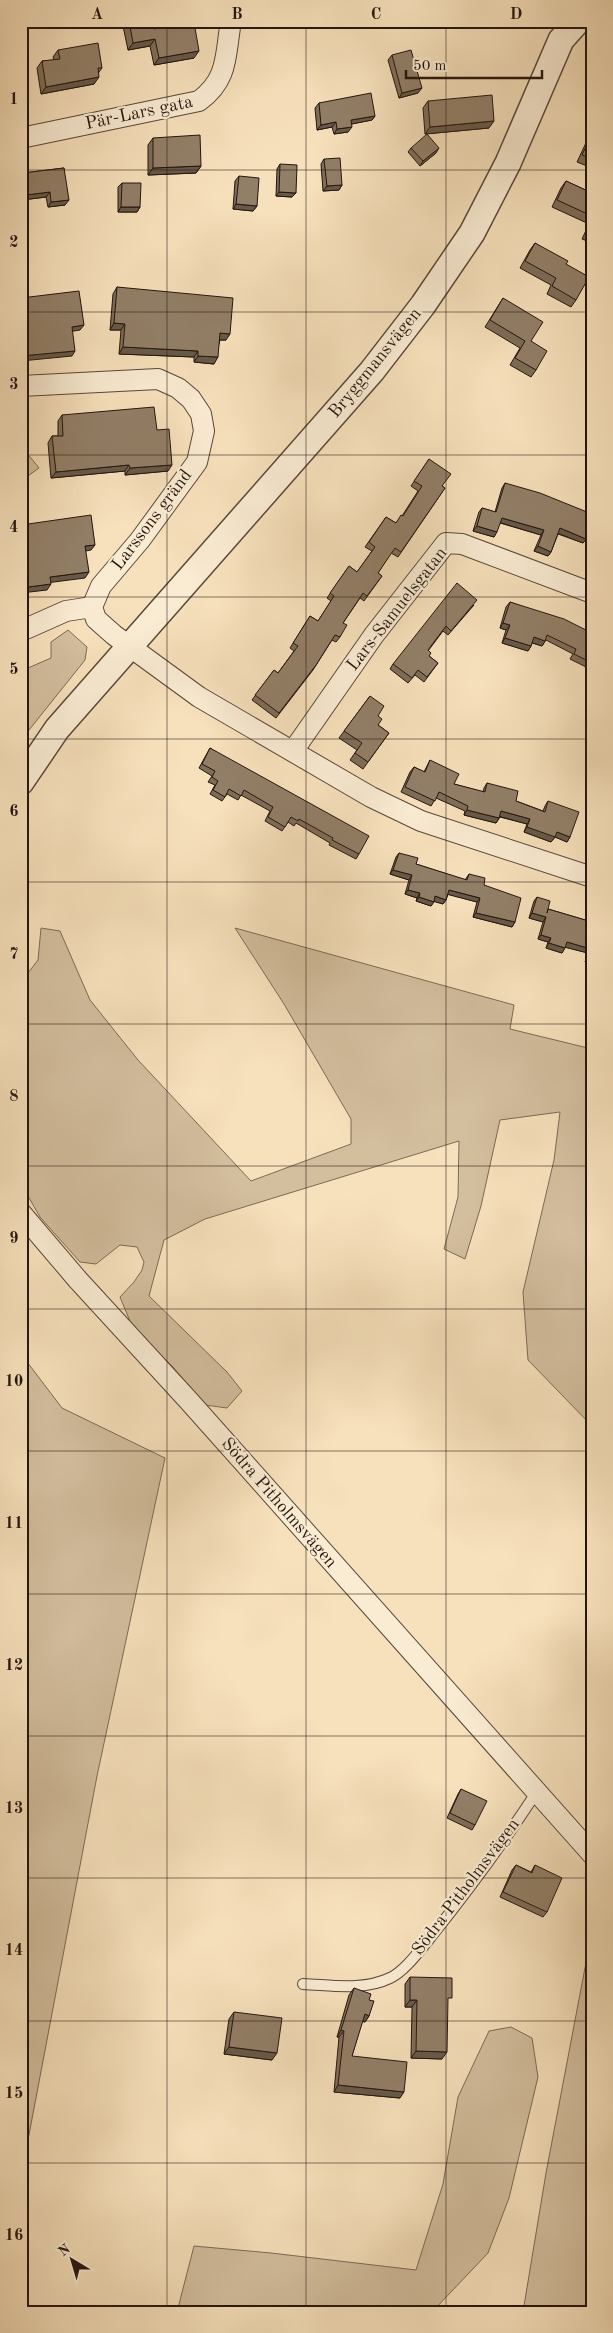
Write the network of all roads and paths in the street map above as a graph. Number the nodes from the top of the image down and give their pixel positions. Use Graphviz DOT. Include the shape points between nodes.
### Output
graph roads {
  1 [pos="231,21"];
  2 [pos="578,21"];
  3 [pos="556,30"];
  4 [pos="21,138"];
  5 [pos="21,386"];
  6 [pos="592,593"];
  7 [pos="92,607"];
  8 [pos="21,631"];
  9 [pos="129,647"];
  10 [pos="293,751"];
  11 [pos="21,782"];
  12 [pos="592,877"];
  13 [pos="21,1213"];
  14 [pos="536,1793"];
  15 [pos="592,1854"];
  16 [pos="303,1984"];
  1 -- 4 [label="street, Pär-Lars gata" via="222,74 214,90 199,101"];
  2 -- 3 [label="street, Bryggmansvägen"];
  3 -- 9 [label="street, Bryggmansvägen" via="508,163 472,233 423,305 372,371"];
  5 -- 7 [label="street, Larssons gränd" via="158,379 178,388 201,414 204,431 196,462 140,540 101,586"];
  6 -- 10 [label="street, Lars-Samuelsgatan" via="462,544 446,543 374,635"];
  7 -- 8 [label="street" via="66,611"];
  7 -- 9 [label="street" via="96,618"];
  9 -- 10 [label="street" via="198,696"];
  9 -- 11 [label="street" via="56,730"];
  10 -- 12 [label="street" via="371,798 421,821"];
  13 -- 14 [label="street, Södra Pitholmsvägen"];
  14 -- 15 [label="street, Södra Pitholmsvägen"];
  14 -- 16 [label="lane, Södra Pitholmsvägen" via="454,1909 414,1957 391,1978 366,1986"];
}
